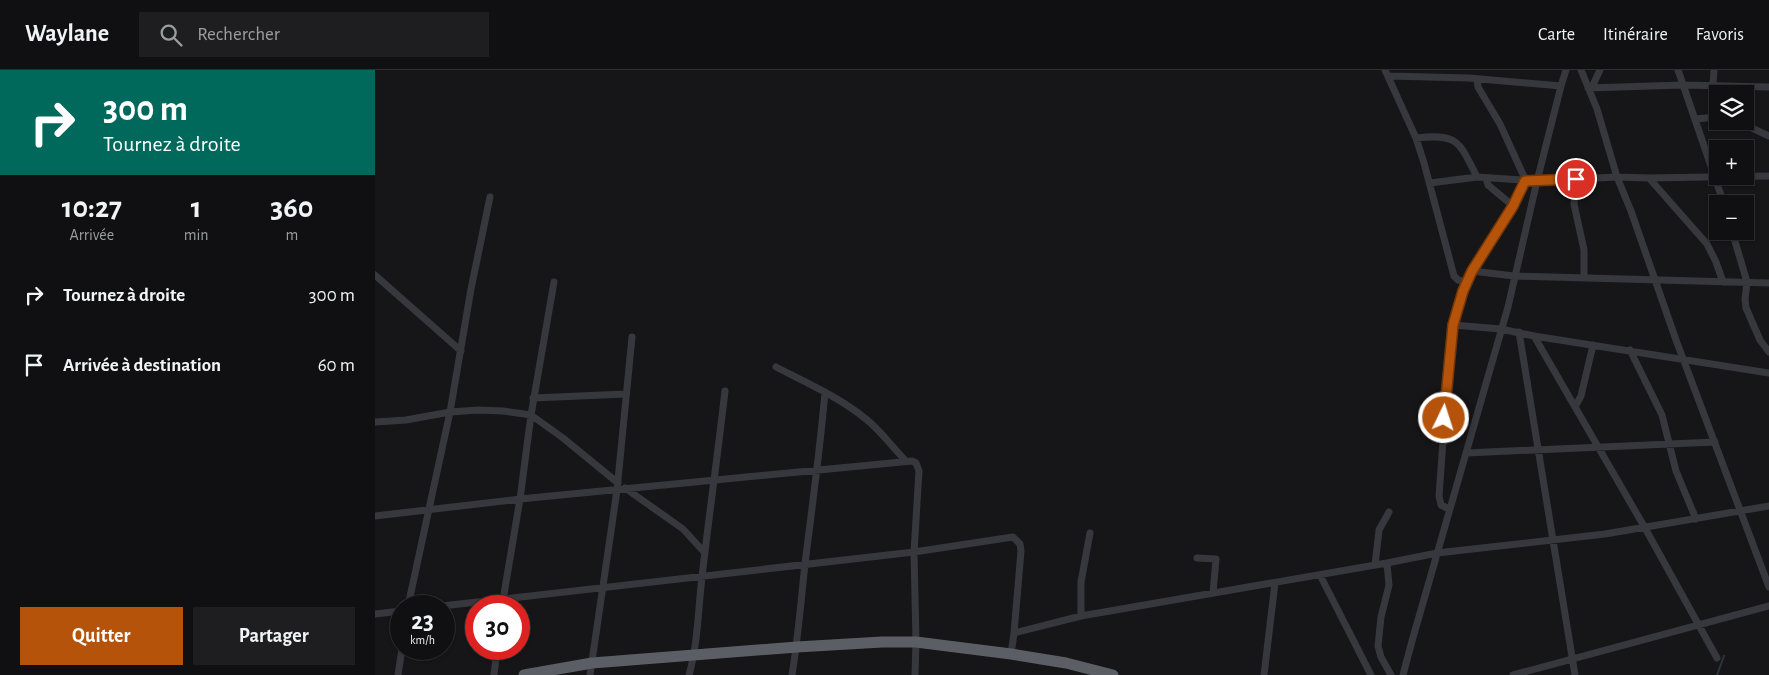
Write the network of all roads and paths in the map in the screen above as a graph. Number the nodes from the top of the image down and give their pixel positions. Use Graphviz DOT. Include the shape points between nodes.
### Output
graph roads {
  1 [pos="1566,70"];
  2 [pos="1581,70"];
  3 [pos="1600,70"];
  4 [pos="1678,70"];
  5 [pos="1714,70"];
  6 [pos="1386,73"];
  7 [pos="1469,74"];
  8 [pos="1477,79"];
  9 [pos="1683,85"];
  10 [pos="1709,85"];
  11 [pos="1713,85"];
  12 [pos="1561,86"];
  13 [pos="1754,86"];
  14 [pos="1769,87"];
  15 [pos="1590,88"];
  16 [pos="1709,117"];
  17 [pos="1695,119"];
  18 [pos="1754,129"];
  19 [pos="1769,136"];
  20 [pos="1416,138"];
  21 [pos="1709,160"];
  22 [pos="1754,176"];
  23 [pos="1769,176"];
  24 [pos="1477,177"];
  25 [pos="1617,177"];
  26 [pos="1709,177"];
  27 [pos="1486,178"];
  28 [pos="1649,178"];
  29 [pos="1576,179"];
  30 [pos="1525,181"];
  31 [pos="1537,181"];
  32 [pos="1430,183"];
  33 [pos="490,196"];
  34 [pos="1513,206"];
  35 [pos="1735,240"];
  36 [pos="1472,271"];
  37 [pos="1514,276"];
  38 [pos="376,277"];
  39 [pos="1584,278"];
  40 [pos="1655,280"];
  41 [pos="554,282"];
  42 [pos="1466,282"];
  43 [pos="1723,282"];
  44 [pos="1747,282"];
  45 [pos="1769,283"];
  46 [pos="375,288"];
  47 [pos="1453,325"];
  48 [pos="1501,329"];
  49 [pos="1519,332"];
  50 [pos="1533,336"];
  51 [pos="632,337"];
  52 [pos="1593,345"];
  53 [pos="1630,350"];
  54 [pos="461,351"];
  55 [pos="1769,352"];
  56 [pos="1685,361"];
  57 [pos="776,367"];
  58 [pos="1769,373"];
  59 [pos="725,391"];
  60 [pos="825,392"];
  61 [pos="626,394"];
  62 [pos="533,398"];
  63 [pos="1575,407"];
  64 [pos="450,412"];
  65 [pos="531,415"];
  66 [pos="375,422"];
  67 [pos="1715,442"];
  68 [pos="1668,444"];
  69 [pos="1598,447"];
  70 [pos="1538,450"];
  71 [pos="1466,453"];
  72 [pos="906,462"];
  73 [pos="818,470"];
  74 [pos="715,479"];
  75 [pos="620,487"];
  76 [pos="520,499"];
  77 [pos="1769,506"];
  78 [pos="1449,509"];
  79 [pos="1740,510"];
  80 [pos="429,511"];
  81 [pos="1389,512"];
  82 [pos="375,516"];
  83 [pos="1695,519"];
  84 [pos="1645,528"];
  85 [pos="1089,533"];
  86 [pos="1554,541"];
  87 [pos="914,552"];
  88 [pos="705,553"];
  89 [pos="1437,553"];
  90 [pos="1197,558"];
  91 [pos="1387,563"];
  92 [pos="805,565"];
  93 [pos="1375,565"];
  94 [pos="1320,575"];
  95 [pos="702,577"];
  96 [pos="1275,583"];
  97 [pos="1769,587"];
  98 [pos="603,588"];
  99 [pos="1213,593"];
  100 [pos="410,595"];
  101 [pos="504,595"];
  102 [pos="530,599"];
  103 [pos="1769,606"];
  104 [pos="390,612"];
  105 [pos="375,614"];
  106 [pos="1081,616"];
  107 [pos="1698,625"];
  108 [pos="1014,633"];
  109 [pos="916,642"];
  110 [pos="797,647"];
  111 [pos="1011,654"];
  112 [pos="695,655"];
  113 [pos="1717,658"];
  114 [pos="1573,659"];
  115 [pos="400,660"];
  116 [pos="496,660"];
  117 [pos="591,669"];
  118 [pos="398,675"];
  119 [pos="494,675"];
  120 [pos="524,675"];
  121 [pos="689,675"];
  122 [pos="792,675"];
  123 [pos="915,675"];
  124 [pos="1113,675"];
  125 [pos="1264,675"];
  126 [pos="1371,675"];
  127 [pos="1391,675"];
  128 [pos="1403,675"];
  129 [pos="1513,675"];
  130 [pos="1575,675"];
  1 -- 12 [label="street"];
  2 -- 15 [label="street"];
  3 -- 15 [label="street"];
  4 -- 9 [label="street"];
  5 -- 11 [label="street"];
  6 -- 7 [label="street"];
  6 -- 20 [label="street"];
  7 -- 8 [label="street"];
  8 -- 12 [label="street"];
  8 -- 30 [label="street"];
  9 -- 10 [label="street"];
  9 -- 15 [label="street"];
  9 -- 17 [label="street"];
  12 -- 31 [label="street"];
  13 -- 14 [label="street"];
  15 -- 25 [label="street"];
  16 -- 17 [label="street"];
  17 -- 21 [label="street"];
  18 -- 19 [label="street"];
  20 -- 24 [label="street" via="1444,137 1458,143"];
  20 -- 32 [label="street"];
  22 -- 23 [label="street"];
  24 -- 27 [label="street"];
  24 -- 32 [label="street"];
  25 -- 28 [label="street"];
  25 -- 29 [label="street"];
  25 -- 40 [label="street"];
  26 -- 28 [label="street"];
  27 -- 30 [label="street"];
  27 -- 34 [label="street" via="1488,186"];
  28 -- 43 [label="street" via="1707,244"];
  29 -- 31 [label="street"];
  29 -- 39 [label="street" via="1574,204 1584,250"];
  30 -- 31 [label="street"];
  30 -- 34 [label="street"];
  31 -- 37 [label="street"];
  32 -- 42 [label="street" via="1454,276"];
  33 -- 54 [label="street"];
  34 -- 36 [label="street"];
  35 -- 44 [label="street"];
  36 -- 37 [label="street"];
  36 -- 42 [label="street"];
  37 -- 39 [label="street"];
  37 -- 48 [label="street"];
  38 -- 46 [label="street"];
  38 -- 54 [label="street"];
  39 -- 40 [label="street"];
  40 -- 43 [label="street"];
  40 -- 56 [label="street"];
  41 -- 62 [label="street"];
  42 -- 47 [label="street"];
  43 -- 44 [label="street"];
  44 -- 45 [label="street"];
  44 -- 55 [label="street" via="1746,308"];
  47 -- 48 [label="street"];
  47 -- 78 [label="street" via="1439,496 1441,506"];
  48 -- 49 [label="street"];
  48 -- 71 [label="street"];
  49 -- 50 [label="street"];
  49 -- 70 [label="street"];
  50 -- 52 [label="street"];
  50 -- 63 [label="street"];
  51 -- 61 [label="street"];
  52 -- 53 [label="street"];
  52 -- 63 [label="street" via="1580,400"];
  53 -- 56 [label="street"];
  53 -- 68 [label="street" via="1661,415"];
  54 -- 64 [label="street"];
  56 -- 58 [label="street"];
  56 -- 67 [label="street"];
  57 -- 60 [label="street"];
  59 -- 74 [label="street"];
  60 -- 72 [label="street" via="868,421"];
  60 -- 73 [label="street"];
  61 -- 62 [label="street"];
  61 -- 75 [label="street"];
  62 -- 65 [label="street"];
  63 -- 69 [label="street"];
  64 -- 65 [label="street" via="503,411"];
  64 -- 66 [label="street"];
  64 -- 80 [label="street"];
  65 -- 75 [label="street"];
  65 -- 76 [label="street"];
  67 -- 68 [label="street"];
  67 -- 79 [label="street"];
  68 -- 69 [label="street"];
  68 -- 83 [label="street"];
  69 -- 70 [label="street"];
  69 -- 84 [label="street"];
  70 -- 71 [label="street"];
  70 -- 86 [label="street"];
  71 -- 78 [label="street"];
  72 -- 73 [label="street"];
  72 -- 87 [label="street" via="916,463 919,471"];
  73 -- 74 [label="street"];
  73 -- 92 [label="street"];
  74 -- 75 [label="street"];
  74 -- 88 [label="street"];
  75 -- 76 [label="street"];
  75 -- 88 [label="street" via="683,529"];
  75 -- 98 [label="street"];
  76 -- 80 [label="street"];
  76 -- 101 [label="street"];
  77 -- 79 [label="street"];
  78 -- 89 [label="street"];
  79 -- 83 [label="street"];
  79 -- 97 [label="street"];
  80 -- 82 [label="street"];
  80 -- 100 [label="street"];
  81 -- 93 [label="street" via="1379,530"];
  83 -- 84 [label="street"];
  84 -- 86 [label="street"];
  84 -- 107 [label="street"];
  85 -- 106 [label="street" via="1081,582"];
  86 -- 89 [label="street"];
  86 -- 114 [label="street"];
  87 -- 92 [label="street"];
  87 -- 108 [label="street" via="1017,540 1021,551"];
  87 -- 109 [label="street"];
  88 -- 95 [label="street"];
  89 -- 91 [label="street"];
  89 -- 128 [label="street"];
  90 -- 99 [label="street" via="1216,559"];
  91 -- 93 [label="street"];
  91 -- 127 [label="street" via="1389,585 1378,646"];
  92 -- 95 [label="street"];
  92 -- 110 [label="street"];
  93 -- 94 [label="street"];
  94 -- 96 [label="street"];
  94 -- 126 [label="street"];
  95 -- 98 [label="street"];
  95 -- 112 [label="street"];
  96 -- 99 [label="street"];
  96 -- 125 [label="street"];
  98 -- 102 [label="street"];
  98 -- 117 [label="street"];
  99 -- 106 [label="street"];
  103 -- 107 [label="street"];
  104 -- 105 [label="street"];
  106 -- 108 [label="street"];
  107 -- 113 [label="street"];
  107 -- 114 [label="street"];
  108 -- 111 [label="street"];
  109 -- 110 [label="highway"];
  109 -- 111 [label="highway"];
  109 -- 123 [label="street"];
  110 -- 112 [label="highway"];
  110 -- 122 [label="street"];
  111 -- 124 [label="highway"];
  112 -- 117 [label="highway"];
  112 -- 121 [label="street"];
  114 -- 129 [label="street"];
  114 -- 130 [label="street"];
  115 -- 118 [label="street"];
  116 -- 119 [label="street"];
  117 -- 120 [label="highway"];
}
